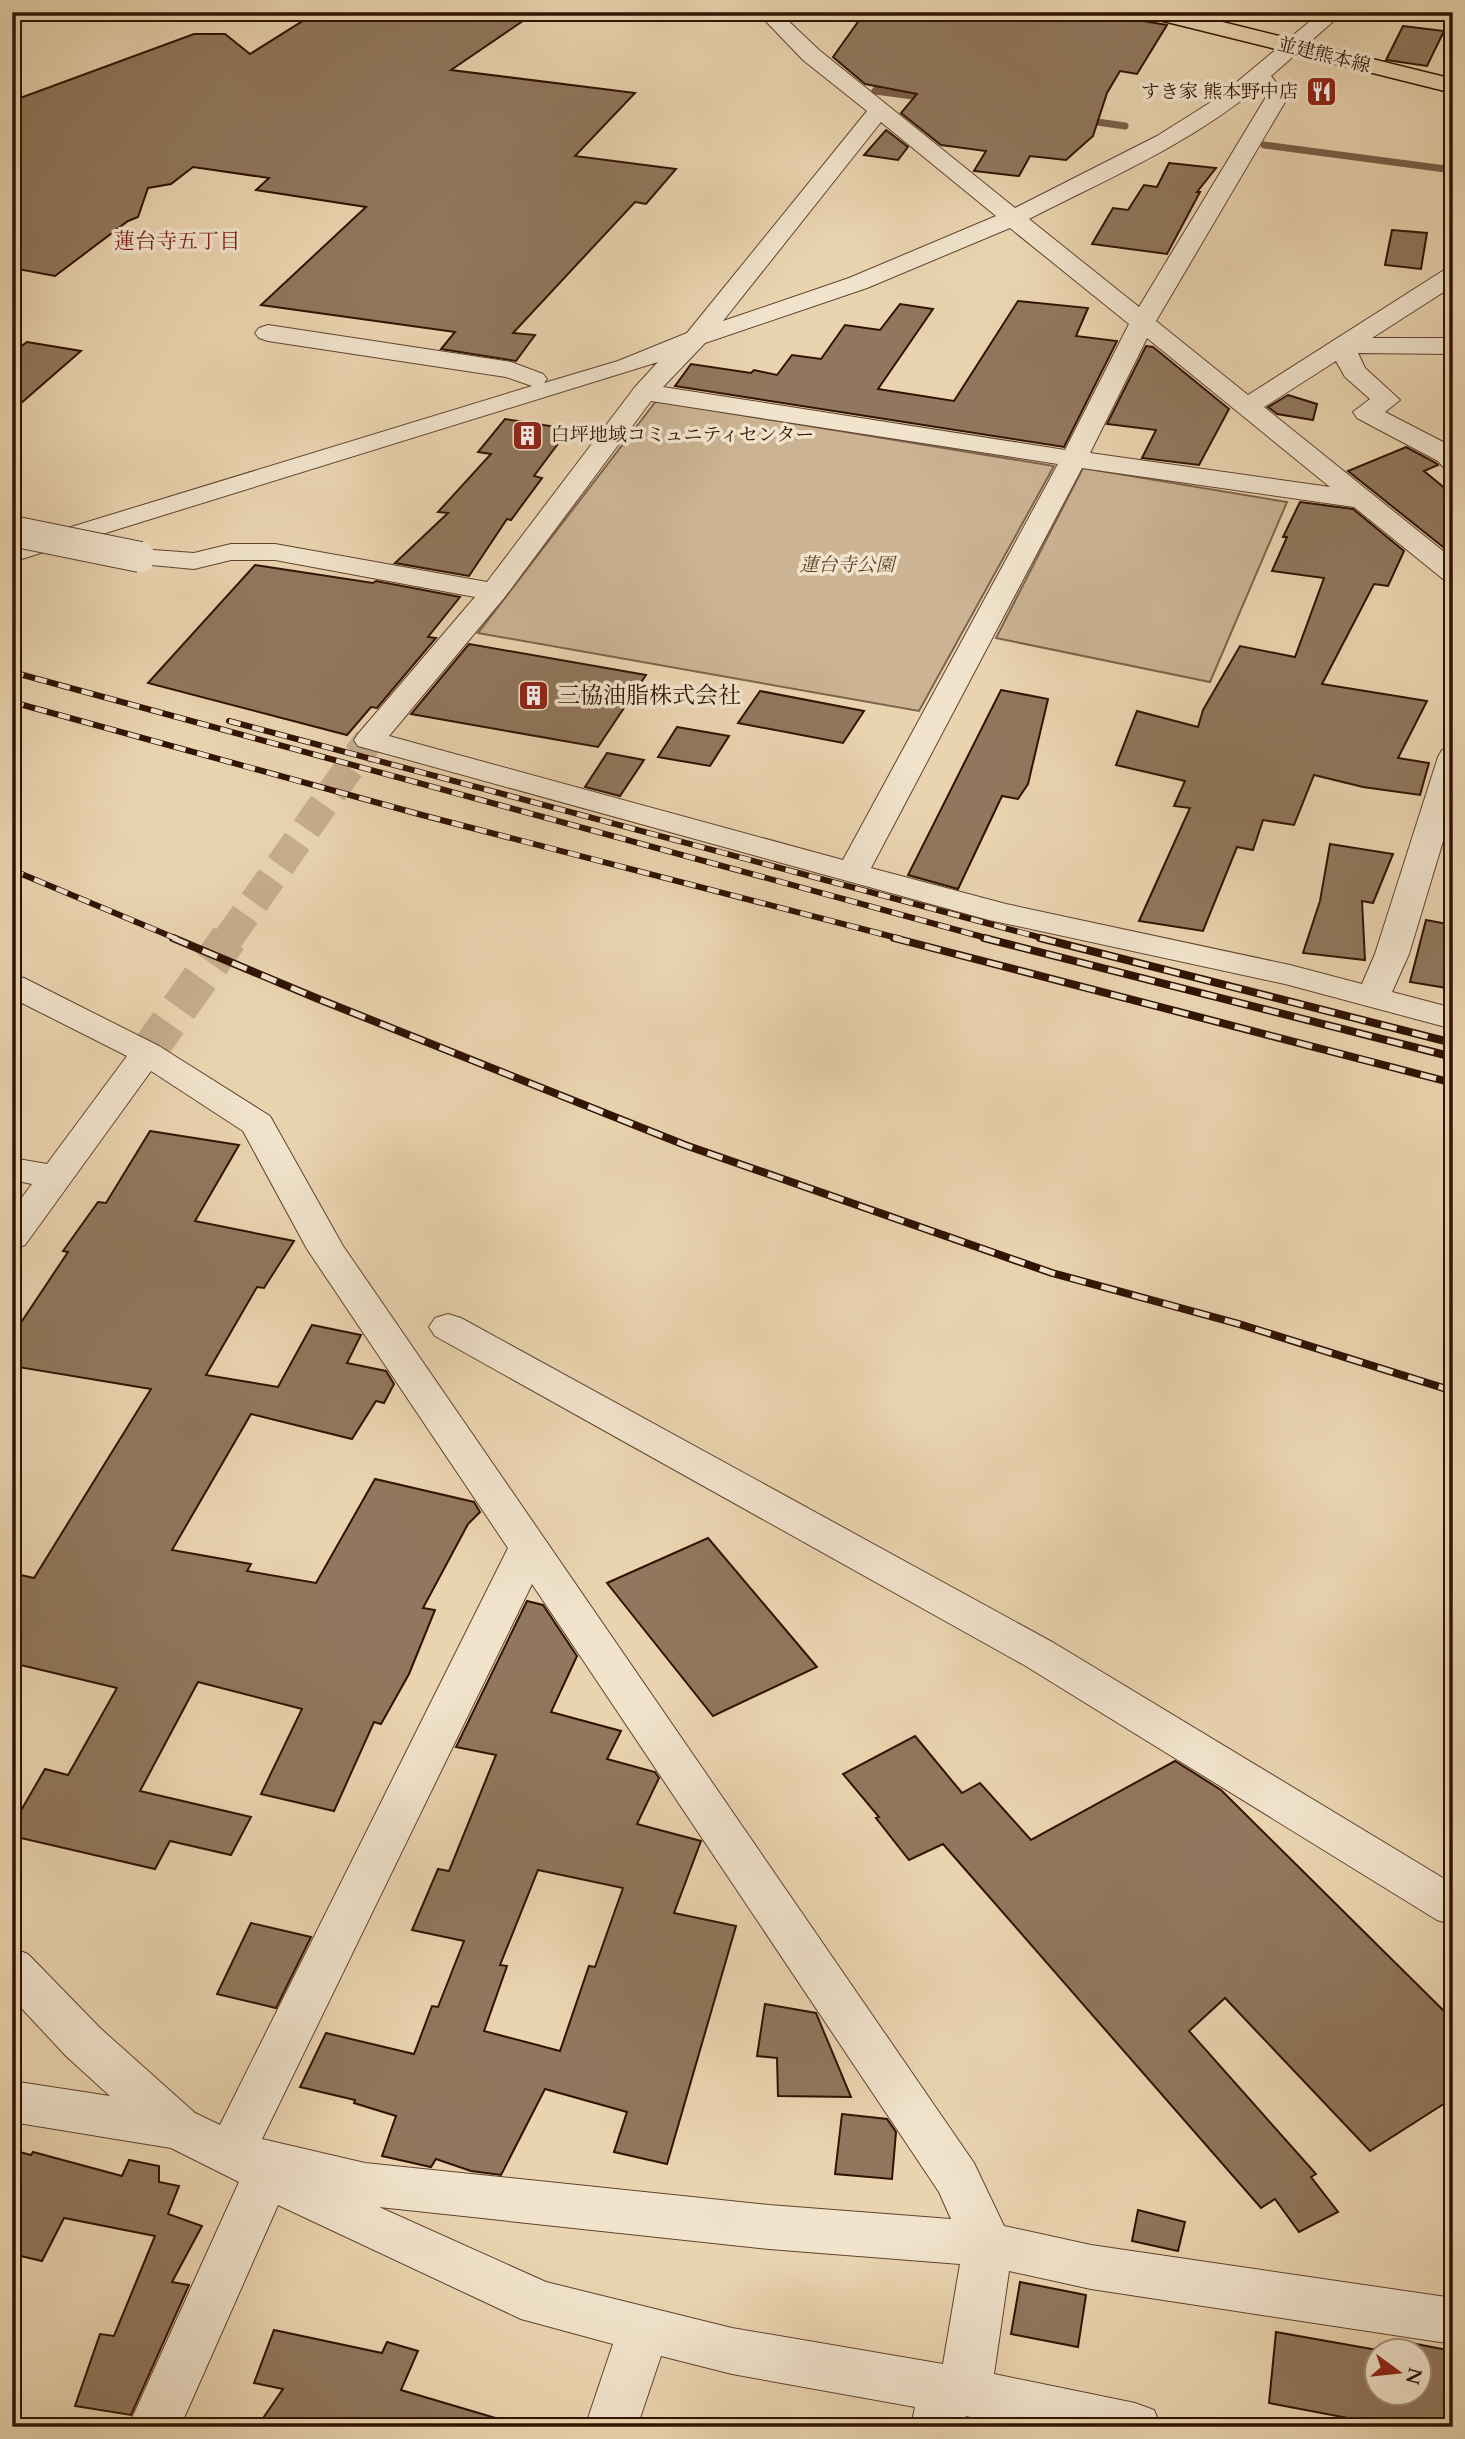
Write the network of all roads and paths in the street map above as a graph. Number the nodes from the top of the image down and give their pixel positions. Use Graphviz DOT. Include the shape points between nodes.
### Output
graph roads {
  1 [pos="767,12"];
  2 [pos="1155,12"];
  3 [pos="1334,12"];
  4 [pos="1293,47"];
  5 [pos="1258,74"];
  6 [pos="1453,86"];
  7 [pos="879,110"];
  8 [pos="1015,217"];
  9 [pos="1453,275"];
  10 [pos="741,283"];
  11 [pos="813,299"];
  12 [pos="1143,321"];
  13 [pos="268,333"];
  14 [pos="696,338"];
  15 [pos="1342,345"];
  16 [pos="1453,346"];
  17 [pos="534,379"];
  18 [pos="644,392"];
  19 [pos="1246,407"];
  20 [pos="1074,459"];
  21 [pos="1453,462"];
  22 [pos="1358,499"];
  23 [pos="12,531"];
  24 [pos="12,537"];
  25 [pos="12,554"];
  26 [pos="1453,573"];
  27 [pos="494,592"];
  28 [pos="1453,757"];
  29 [pos="852,874"];
  30 [pos="12,985"];
  31 [pos="1373,998"];
  32 [pos="1453,1019"];
  33 [pos="147,1053"];
  34 [pos="12,1169"];
  35 [pos="54,1177"];
  36 [pos="12,1237"];
  37 [pos="447,1327"];
  38 [pos="529,1547"];
  39 [pos="1453,1907"];
  40 [pos="12,1966"];
  41 [pos="12,2101"];
  42 [pos="178,2128"];
  43 [pos="249,2163"];
  44 [pos="988,2244"];
  45 [pos="1453,2321"];
  46 [pos="644,2329"];
  47 [pos="949,2402"];
  48 [pos="154,2427"];
  49 [pos="611,2427"];
  50 [pos="1135,2427"];
  1 -- 7 [label="street"];
  2 -- 4 [label="main road, 並建熊本線"];
  3 -- 4 [label="street"];
  4 -- 5 [label="street"];
  4 -- 6 [label="main road, 並建熊本線"];
  5 -- 8 [label="street" via="1227,102 1165,141"];
  5 -- 12 [label="street" via="1277,97"];
  7 -- 8 [label="street"];
  7 -- 10 [label="street"];
  8 -- 11 [label="street"];
  8 -- 12 [label="street"];
  9 -- 15 [label="street"];
  10 -- 11 [label="street" via="766,296"];
  10 -- 14 [label="street"];
  11 -- 14 [label="street"];
  12 -- 19 [label="street"];
  12 -- 20 [label="street"];
  13 -- 17 [label="street" via="511,370"];
  14 -- 17 [label="street"];
  14 -- 18 [label="street"];
  14 -- 25 [label="street" via="627,366"];
  15 -- 16 [label="street"];
  15 -- 19 [label="street"];
  15 -- 21 [label="street" via="1354,372 1387,400 1366,412"];
  17 -- 24 [label="street"];
  18 -- 20 [label="street"];
  18 -- 27 [label="street"];
  19 -- 22 [label="street"];
  20 -- 22 [label="street"];
  20 -- 29 [label="street"];
  22 -- 26 [label="street"];
  23 -- 27 [label="street, bridge" via="140,557 194,561 231,552 275,552"];
  27 -- 29 [label="street" via="369,740"];
  28 -- 31 [label="street" via="1392,954"];
  29 -- 31 [label="street"];
  30 -- 33 [label="street"];
  31 -- 32 [label="street"];
  33 -- 35 [label="street"];
  33 -- 38 [label="street" via="257,1124 326,1249"];
  34 -- 35 [label="street"];
  35 -- 36 [label="street"];
  37 -- 39 [label="street" via="1039,1654"];
  38 -- 43 [label="street"];
  38 -- 44 [label="street" via="957,2178"];
  40 -- 42 [label="street" via="83,2042"];
  41 -- 42 [label="street"];
  42 -- 43 [label="street"];
  43 -- 44 [label="street" via="365,2184 769,2227"];
  43 -- 46 [label="street" via="314,2201 539,2303"];
  43 -- 48 [label="street"];
  44 -- 45 [label="street" via="1091,2267"];
  44 -- 47 [label="street"];
  46 -- 47 [label="street"];
  46 -- 49 [label="street"];
  47 -- 50 [label="street"];
}
